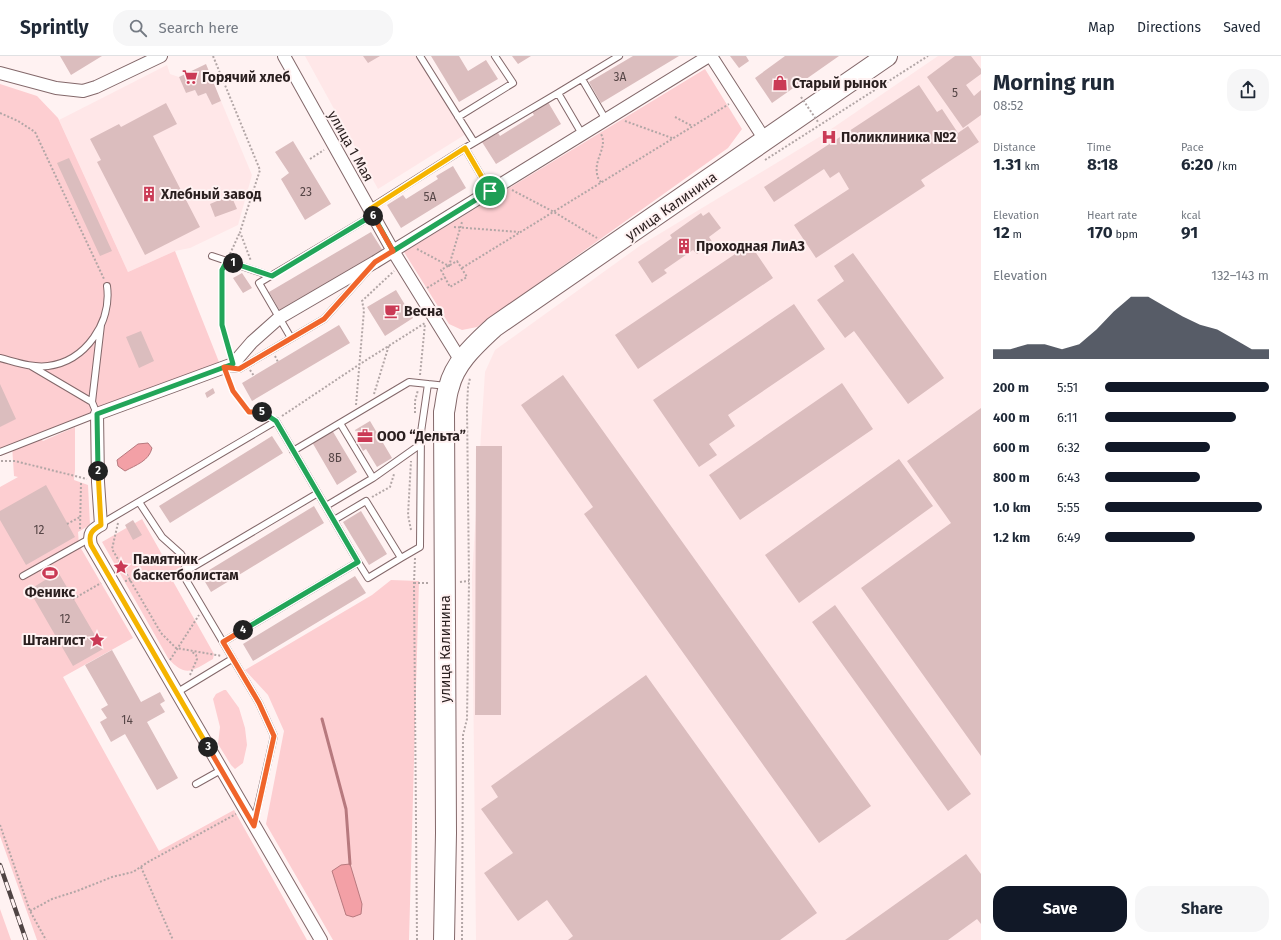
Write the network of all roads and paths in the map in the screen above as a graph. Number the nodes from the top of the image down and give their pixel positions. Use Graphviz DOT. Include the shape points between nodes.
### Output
graph roads {
  1 [pos="161,56"];
  2 [pos="213,56"];
  3 [pos="284,56"];
  4 [pos="420,56"];
  5 [pos="495,56"];
  6 [pos="619,56"];
  7 [pos="710,56"];
  8 [pos="887,56"];
  9 [pos="928,56"];
  10 [pos="0,73"];
  11 [pos="582,79"];
  12 [pos="810,83"];
  13 [pos="814,88"];
  14 [pos="558,93"];
  15 [pos="801,97"];
  16 [pos="739,98"];
  17 [pos="0,113"];
  18 [pos="830,113"];
  19 [pos="832,116"];
  20 [pos="458,117"];
  21 [pos="675,117"];
  22 [pos="606,120"];
  23 [pos="625,121"];
  24 [pos="818,122"];
  25 [pos="692,126"];
  26 [pos="599,132"];
  27 [pos="582,134"];
  28 [pos="672,138"];
  29 [pos="765,140"];
  30 [pos="474,142"];
  31 [pos="465,148"];
  32 [pos="325,149"];
  33 [pos="310,158"];
  34 [pos="759,164"];
  35 [pos="601,182"];
  36 [pos="508,188"];
  37 [pos="490,191"];
  38 [pos="371,212"];
  39 [pos="554,212"];
  40 [pos="462,221"];
  41 [pos="453,227"];
  42 [pos="460,227"];
  43 [pos="240,232"];
  44 [pos="520,232"];
  45 [pos="601,240"];
  46 [pos="412,247"];
  47 [pos="393,251"];
  48 [pos="212,256"];
  49 [pos="227,261"];
  50 [pos="375,262"];
  51 [pos="449,266"];
  52 [pos="462,268"];
  53 [pos="254,270"];
  54 [pos="395,271"];
  55 [pos="272,276"];
  56 [pos="445,277"];
  57 [pos="107,286"];
  58 [pos="424,290"];
  59 [pos="279,318"];
  60 [pos="101,325"];
  61 [pos="291,338"];
  62 [pos="389,345"];
  63 [pos="0,358"];
  64 [pos="360,364"];
  65 [pos="30,366"];
  66 [pos="229,366"];
  67 [pos="466,368"];
  68 [pos="420,383"];
  69 [pos="428,384"];
  70 [pos="449,386"];
  71 [pos="373,395"];
  72 [pos="92,402"];
  73 [pos="356,406"];
  74 [pos="97,414"];
  75 [pos="414,416"];
  76 [pos="276,421"];
  77 [pos="340,423"];
  78 [pos="421,444"];
  79 [pos="293,451"];
  80 [pos="412,451"];
  81 [pos="0,452"];
  82 [pos="0,461"];
  83 [pos="373,478"];
  84 [pos="81,482"];
  85 [pos="98,482"];
  86 [pos="318,493"];
  87 [pos="139,502"];
  88 [pos="326,506"];
  89 [pos="120,513"];
  90 [pos="80,517"];
  91 [pos="334,520"];
  92 [pos="67,524"];
  93 [pos="94,531"];
  94 [pos="416,549"];
  95 [pos="401,558"];
  96 [pos="358,562"];
  97 [pos="182,573"];
  98 [pos="23,576"];
  99 [pos="112,580"];
  100 [pos="130,580"];
  101 [pos="469,581"];
  102 [pos="429,582"];
  103 [pos="457,582"];
  104 [pos="414,583"];
  105 [pos="73,598"];
  106 [pos="203,609"];
  107 [pos="223,642"];
  108 [pos="178,648"];
  109 [pos="189,650"];
  110 [pos="232,659"];
  111 [pos="164,671"];
  112 [pos="181,690"];
  113 [pos="221,770"];
  114 [pos="196,784"];
  115 [pos="244,809"];
  116 [pos="0,825"];
  117 [pos="254,826"];
  118 [pos="141,867"];
  119 [pos="30,911"];
  120 [pos="46,940"];
  121 [pos="173,940"];
  122 [pos="321,940"];
  123 [pos="417,940"];
  124 [pos="444,940"];
  125 [pos="462,940"];
  1 -- 10 [label="street" via="83,91 56,88"];
  2 -- 43 [label="path" via="260,170"];
  3 -- 38 [label="street, улица 1 Мая"];
  4 -- 20 [label="lane"];
  5 -- 20 [label="lane" via="512,83"];
  6 -- 11 [label="lane"];
  7 -- 16 [label="street"];
  7 -- 22 [label="street"];
  8 -- 29 [label="highway, улица Калинина"];
  9 -- 19 [label="path"];
  11 -- 14 [label="lane"];
  11 -- 22 [label="lane"];
  12 -- 13 [label="path"];
  14 -- 27 [label="lane"];
  14 -- 30 [label="lane"];
  15 -- 24 [label="path, bridge"];
  16 -- 25 [label="path"];
  16 -- 29 [label="street"];
  17 -- 57 [label="path" via="35,132"];
  18 -- 19 [label="path"];
  19 -- 34 [label="path"];
  20 -- 30 [label="lane"];
  21 -- 25 [label="path"];
  22 -- 27 [label="street"];
  23 -- 28 [label="path"];
  25 -- 28 [label="path"];
  26 -- 35 [label="path" via="603,138 597,169"];
  27 -- 37 [label="street"];
  28 -- 35 [label="path"];
  29 -- 67 [label="highway, улица Калинина" via="494,327 476,343"];
  30 -- 31 [label="lane"];
  31 -- 37 [label="lane"];
  31 -- 38 [label="lane"];
  32 -- 33 [label="path"];
  35 -- 39 [label="path"];
  36 -- 39 [label="path"];
  37 -- 47 [label="street"];
  38 -- 47 [label="street, улица 1 Мая"];
  38 -- 55 [label="lane"];
  39 -- 44 [label="path"];
  39 -- 45 [label="path"];
  40 -- 42 [label="path"];
  41 -- 42 [label="path"];
  42 -- 44 [label="path"];
  42 -- 51 [label="path"];
  43 -- 49 [label="path"];
  43 -- 53 [label="path"];
  44 -- 52 [label="path"];
  46 -- 51 [label="path"];
  47 -- 50 [label="street"];
  47 -- 67 [label="street"];
  48 -- 49 [label="lane"];
  49 -- 53 [label="lane"];
  49 -- 66 [label="path" via="222,270 222,325"];
  50 -- 59 [label="street"];
  50 -- 61 [label="lane" via="324,319"];
  51 -- 52 [label="path" via="458,261"];
  51 -- 56 [label="path" via="441,270"];
  52 -- 56 [label="path" via="467,278 450,287"];
  53 -- 55 [label="lane"];
  54 -- 64 [label="path" via="362,301 364,310"];
  55 -- 59 [label="lane" via="259,283"];
  56 -- 58 [label="path"];
  57 -- 60 [label="lane" via="107,309"];
  59 -- 61 [label="lane"];
  59 -- 66 [label="street"];
  60 -- 65 [label="lane" via="78,354 49,366"];
  60 -- 72 [label="lane"];
  61 -- 66 [label="lane" via="239,369"];
  62 -- 64 [label="path"];
  62 -- 68 [label="path" via="425,323"];
  62 -- 71 [label="path"];
  63 -- 65 [label="lane"];
  64 -- 73 [label="path"];
  64 -- 76 [label="path"];
  65 -- 72 [label="lane"];
  66 -- 74 [label="street"];
  66 -- 76 [label="path" via="233,391 249,412 262,412"];
  67 -- 70 [label="highway, улица Калинина"];
  67 -- 101 [label="path"];
  68 -- 69 [label="lane"];
  68 -- 75 [label="path"];
  68 -- 77 [label="lane" via="409,382"];
  69 -- 70 [label="lane"];
  69 -- 78 [label="lane"];
  70 -- 124 [label="highway, улица Калинина" via="444,412"];
  72 -- 74 [label="lane"];
  74 -- 81 [label="lane"];
  74 -- 85 [label="street"];
  76 -- 79 [label="lane"];
  76 -- 87 [label="lane"];
  77 -- 79 [label="lane"];
  77 -- 83 [label="lane"];
  78 -- 80 [label="lane"];
  78 -- 94 [label="lane" via="420,547"];
  79 -- 86 [label="lane"];
  80 -- 83 [label="lane"];
  80 -- 94 [label="path" via="408,515"];
  82 -- 85 [label="path" via="14,461"];
  83 -- 88 [label="lane"];
  84 -- 90 [label="path"];
  85 -- 93 [label="street"];
  86 -- 88 [label="lane"];
  86 -- 97 [label="lane"];
  87 -- 89 [label="lane"];
  87 -- 97 [label="lane" via="162,537 181,554 187,564"];
  88 -- 91 [label="lane"];
  89 -- 93 [label="lane"];
  89 -- 100 [label="path" via="112,549"];
  90 -- 92 [label="path"];
  90 -- 93 [label="path" via="80,530"];
  91 -- 95 [label="lane" via="366,501"];
  91 -- 96 [label="lane"];
  93 -- 98 [label="lane"];
  93 -- 99 [label="street" via="91,545"];
  94 -- 95 [label="lane"];
  94 -- 104 [label="path"];
  95 -- 96 [label="lane" via="368,578"];
  96 -- 107 [label="lane"];
  97 -- 100 [label="path"];
  97 -- 106 [label="lane"];
  99 -- 100 [label="path"];
  99 -- 105 [label="path"];
  99 -- 111 [label="street"];
  100 -- 108 [label="path" via="161,633"];
  101 -- 103 [label="path"];
  101 -- 125 [label="path" via="467,719 463,735"];
  102 -- 104 [label="path"];
  104 -- 123 [label="path"];
  106 -- 107 [label="lane"];
  106 -- 108 [label="path"];
  107 -- 110 [label="lane"];
  108 -- 109 [label="path"];
  108 -- 111 [label="path"];
  109 -- 110 [label="path"];
  109 -- 112 [label="path" via="197,659"];
  110 -- 112 [label="lane"];
  110 -- 117 [label="lane" via="259,703 274,736"];
  111 -- 112 [label="street"];
  112 -- 113 [label="street"];
  113 -- 114 [label="lane"];
  113 -- 115 [label="street"];
  115 -- 117 [label="street"];
  115 -- 118 [label="path"];
  116 -- 119 [label="path"];
  117 -- 122 [label="street"];
  118 -- 119 [label="path" via="134,872 112,877 52,900"];
  118 -- 121 [label="path"];
  119 -- 120 [label="path"];
}
